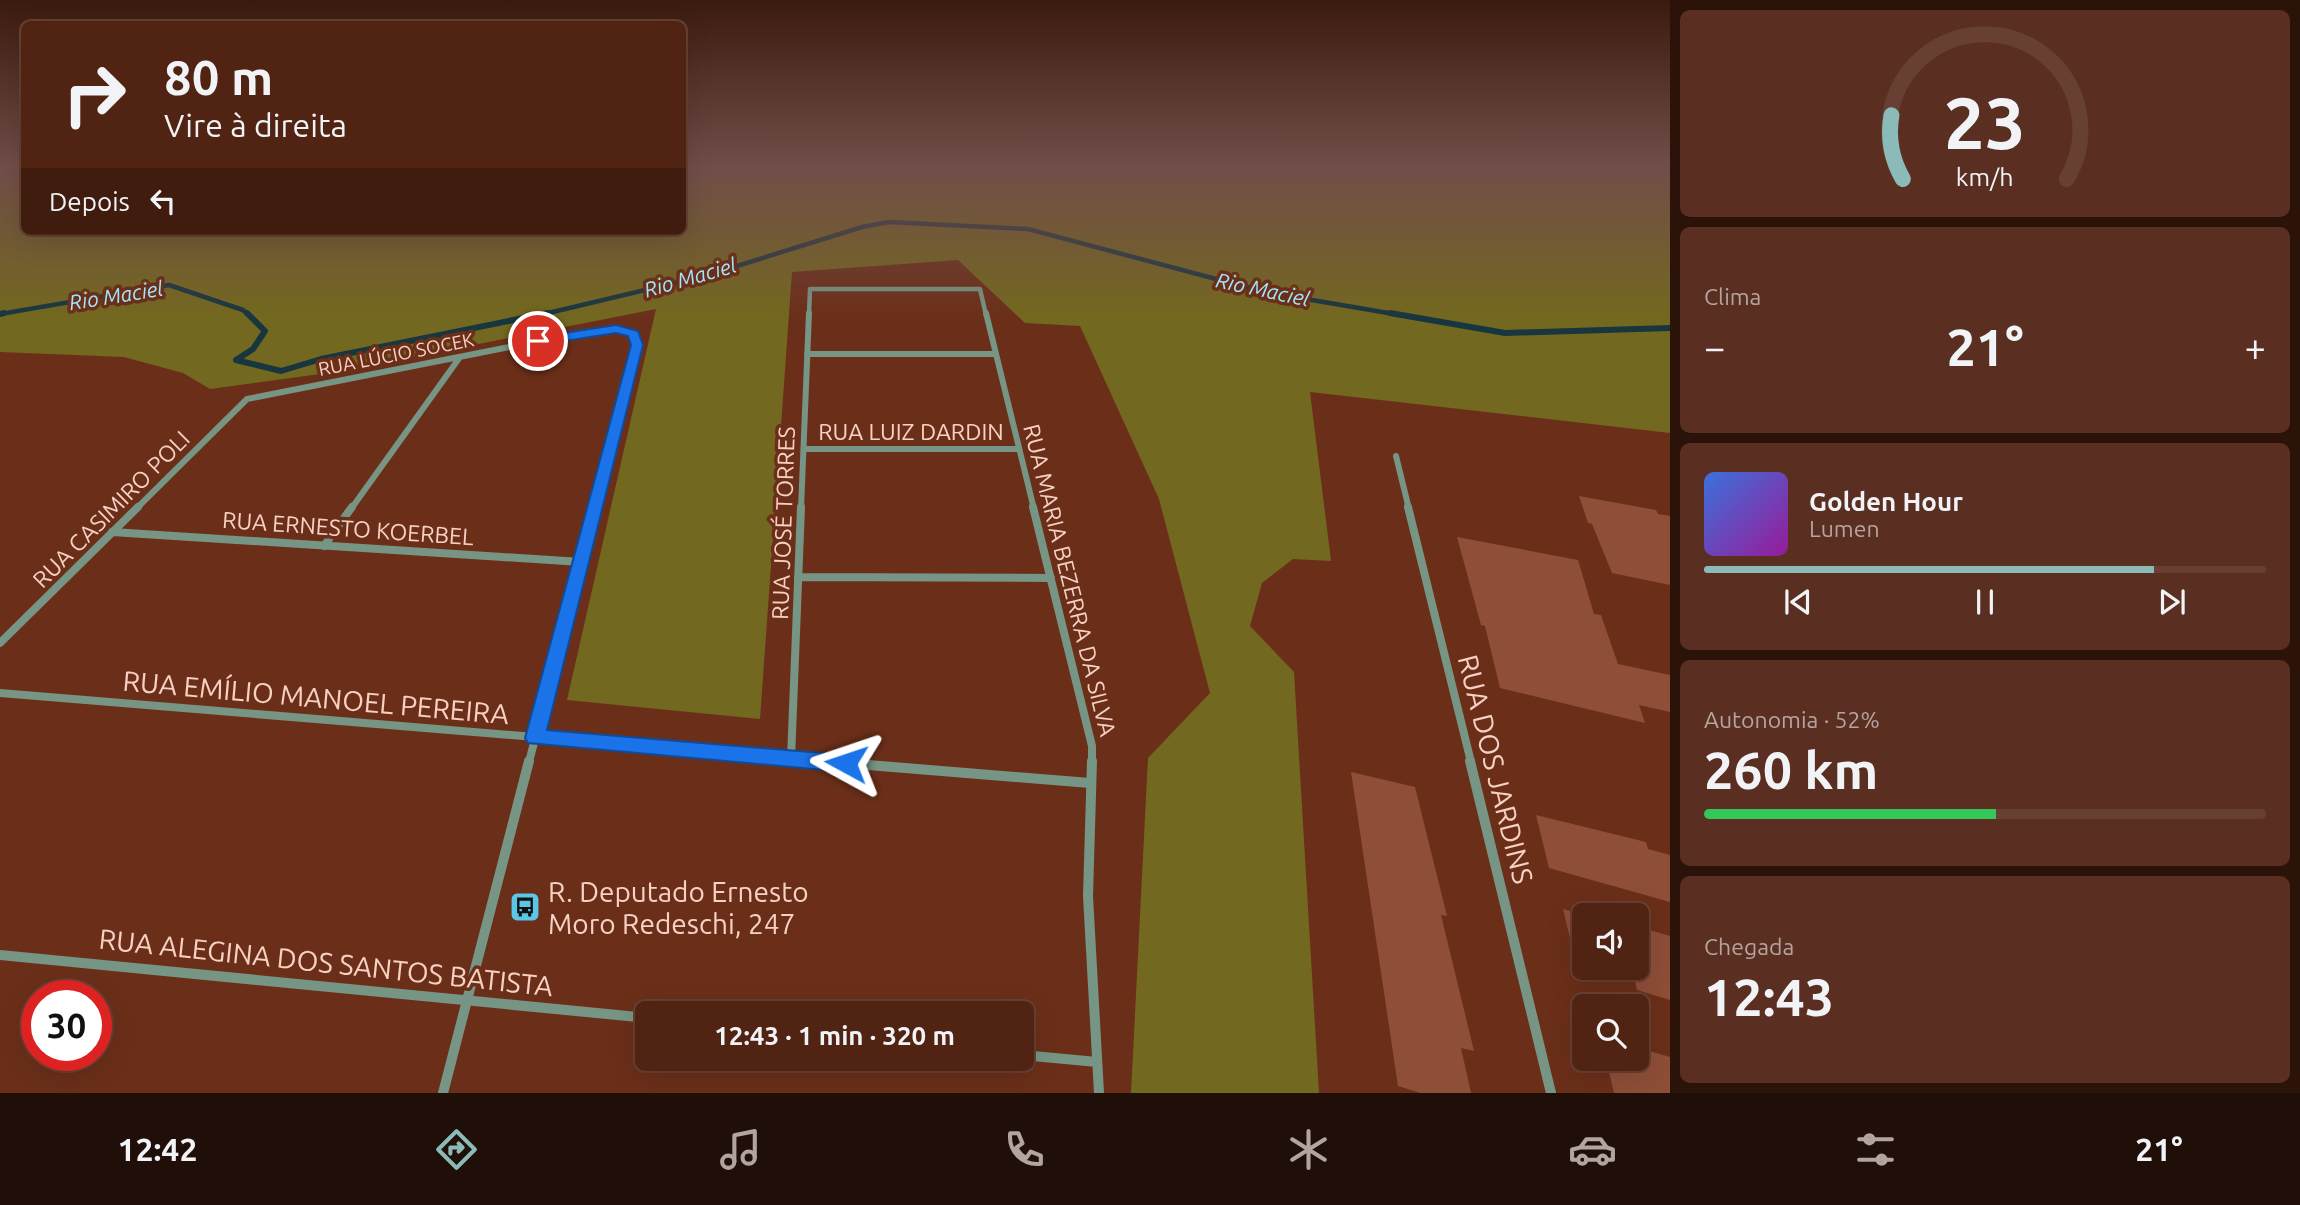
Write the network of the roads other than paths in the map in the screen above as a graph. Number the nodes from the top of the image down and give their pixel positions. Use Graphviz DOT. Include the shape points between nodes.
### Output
graph roads {
  1 [pos="810,289"];
  2 [pos="807,354"];
  3 [pos="996,354"];
  4 [pos="460,357"];
  5 [pos="247,400"];
  6 [pos="804,449"];
  7 [pos="1019,449"];
  8 [pos="1396,456"];
  9 [pos="112,532"];
  10 [pos="324,545"];
  11 [pos="581,562"];
  12 [pos="798,577"];
  13 [pos="1051,578"];
  14 [pos="0,643"];
  15 [pos="0,693"];
  16 [pos="535,738"];
  17 [pos="791,759"];
  18 [pos="1090,783"];
  19 [pos="0,955"];
  20 [pos="467,1000"];
  21 [pos="635,1017"];
  22 [pos="1034,1056"];
  23 [pos="1097,1062"];
  24 [pos="443,1093"];
  25 [pos="1099,1093"];
  26 [pos="1551,1093"];
  1 -- 2 [label="street, RUA JOSÉ TORRES"];
  1 -- 3 [label="street, RUA MARIA BEZERRA DA SILVA" via="980,289"];
  2 -- 3 [label="street"];
  2 -- 6 [label="street, RUA JOSÉ TORRES"];
  3 -- 7 [label="street, RUA MARIA BEZERRA DA SILVA"];
  4 -- 5 [label="street, RUA LÚCIO SOCEK"];
  4 -- 10 [label="street"];
  4 -- 11 [label="street, RUA LÚCIO SOCEK" via="602,329 634,334 637,345"];
  5 -- 9 [label="street, RUA CASIMIRO POLI"];
  6 -- 7 [label="street, RUA LUIZ DARDIN"];
  6 -- 12 [label="street, RUA JOSÉ TORRES"];
  7 -- 13 [label="street, RUA MARIA BEZERRA DA SILVA"];
  8 -- 26 [label="street, RUA DOS JARDINS"];
  9 -- 10 [label="street, RUA ERNESTO KOERBEL"];
  9 -- 14 [label="street, RUA CASIMIRO POLI"];
  10 -- 11 [label="street, RUA ERNESTO KOERBEL"];
  11 -- 16 [label="street"];
  12 -- 13 [label="street"];
  12 -- 17 [label="street, RUA JOSÉ TORRES"];
  13 -- 18 [label="street, RUA MARIA BEZERRA DA SILVA" via="1092,746"];
  15 -- 16 [label="street, RUA EMÍLIO MANOEL PEREIRA"];
  16 -- 17 [label="street, RUA EMÍLIO MANOEL PEREIRA"];
  16 -- 20 [label="street"];
  17 -- 18 [label="street, RUA EMÍLIO MANOEL PEREIRA"];
  18 -- 23 [label="street, RUA MARIA BEZERRA DA SILVA" via="1088,897"];
  19 -- 20 [label="street, RUA ALEGINA DOS SANTOS BATISTA"];
  20 -- 21 [label="street, RUA ALEGINA DOS SANTOS BATISTA"];
  20 -- 24 [label="street"];
  22 -- 23 [label="street"];
  23 -- 25 [label="street, RUA MARIA BEZERRA DA SILVA"];
}
